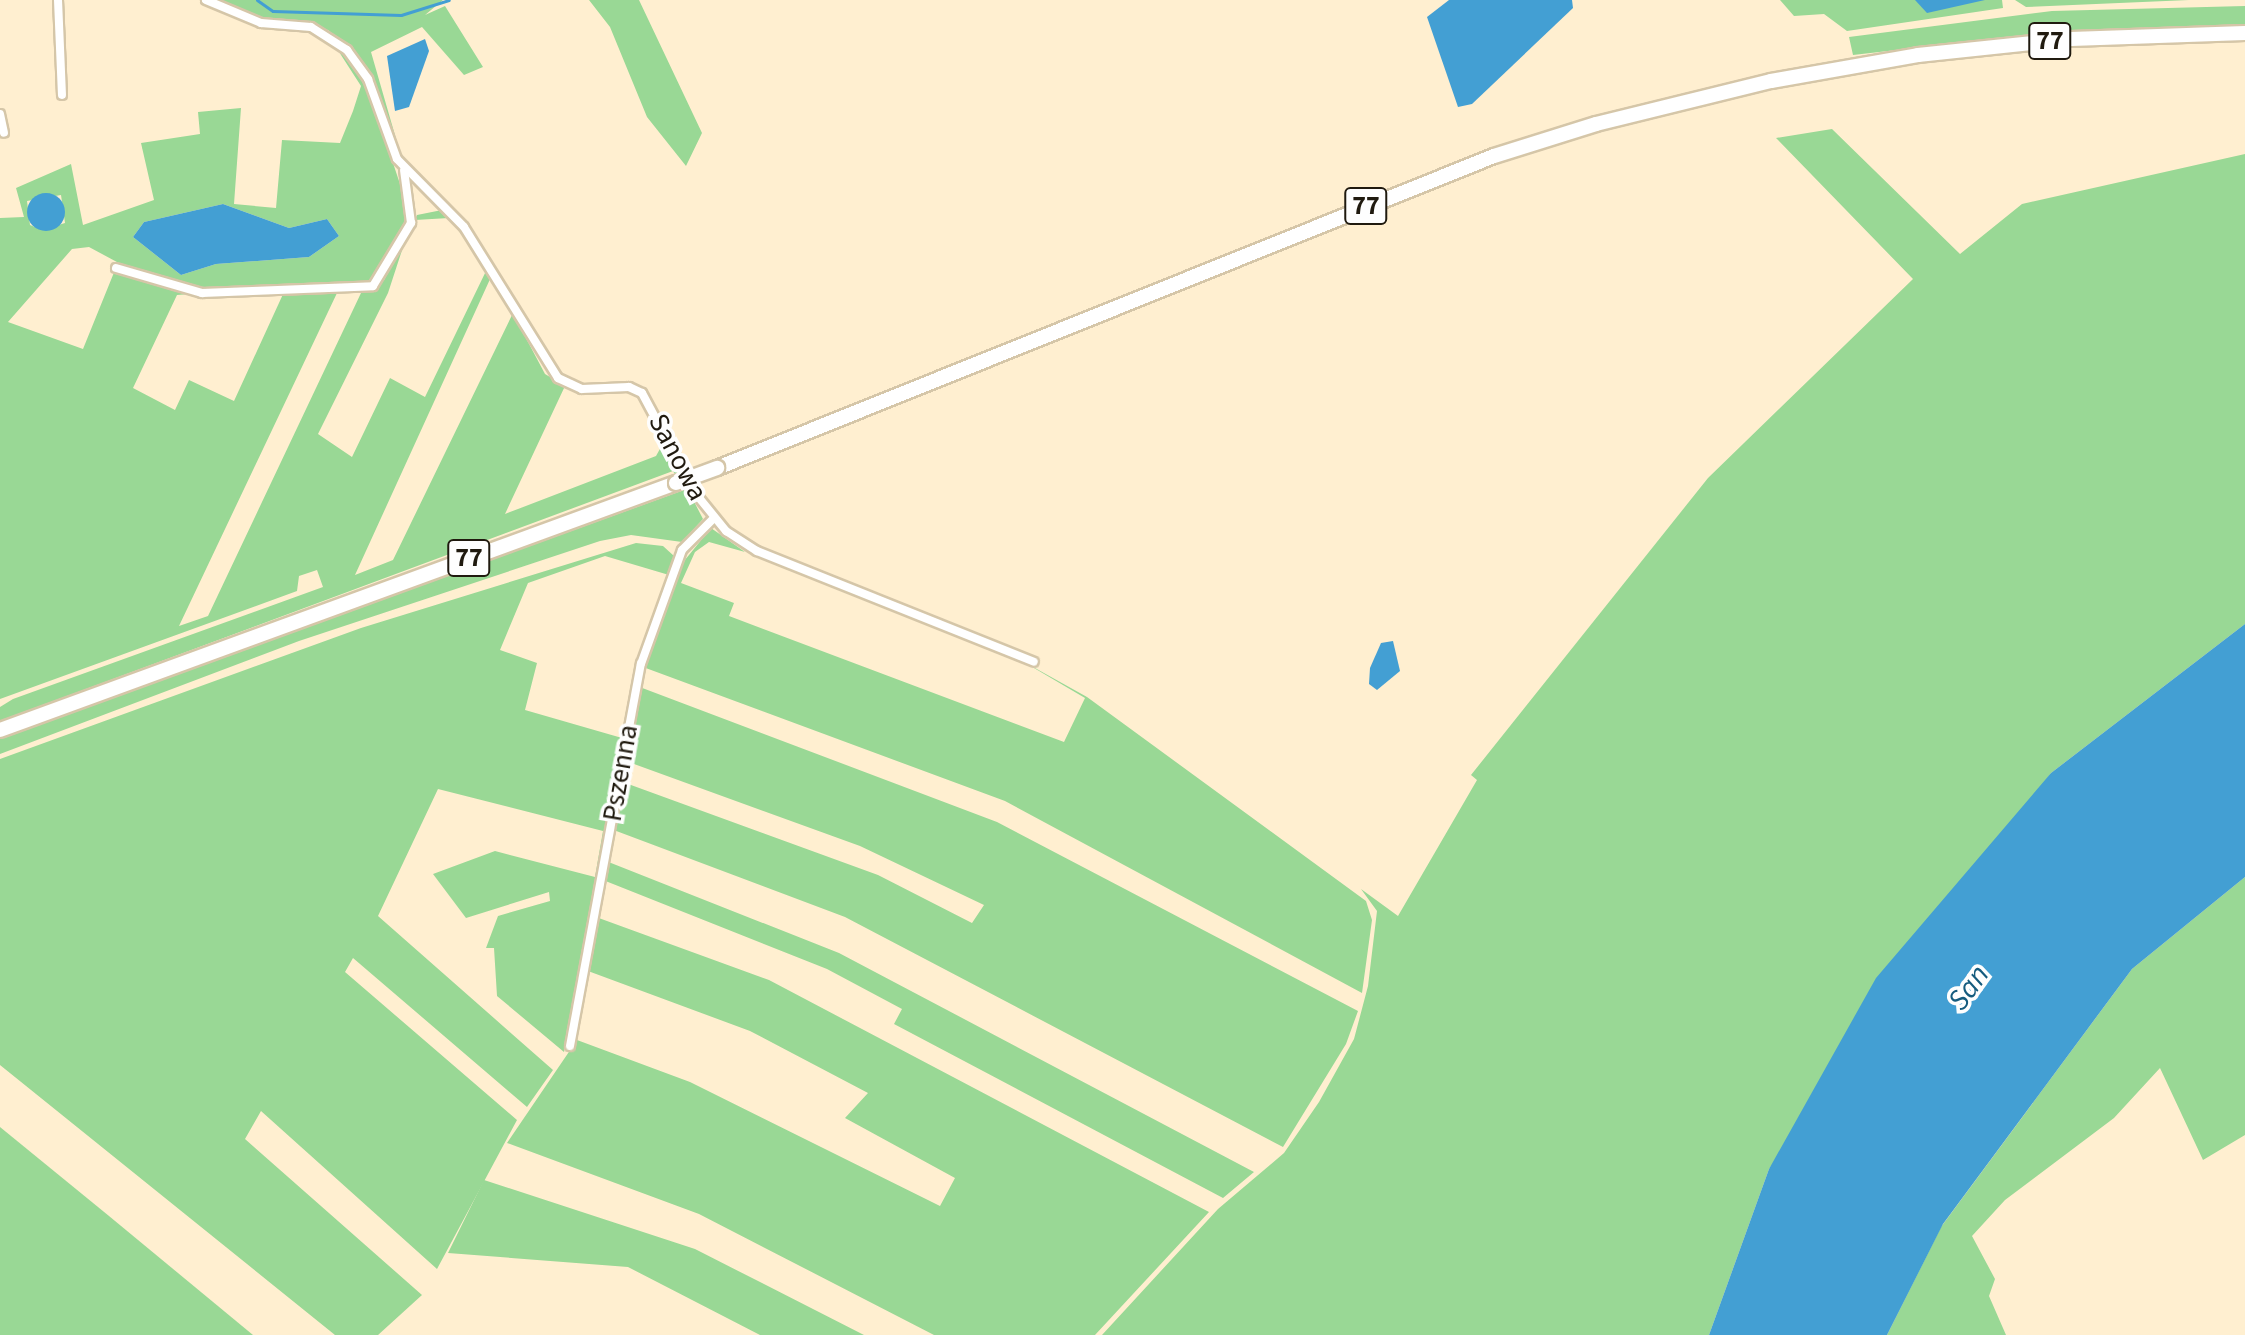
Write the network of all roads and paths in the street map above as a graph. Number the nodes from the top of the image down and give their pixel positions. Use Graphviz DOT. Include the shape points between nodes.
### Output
graph roads {
  1 [pos="58,0"];
  2 [pos="206,0"];
  3 [pos="2245,33"];
  4 [pos="62,95"];
  5 [pos="0,114"];
  6 [pos="4,133"];
  7 [pos="404,170"];
  8 [pos="116,268"];
  9 [pos="713,519"];
  10 [pos="1034,662"];
  11 [pos="0,730"];
  12 [pos="570,1046"];
  1 -- 4 [label="street"];
  2 -- 7 [label="street, Sanowa" via="261,23 328,34 368,79"];
  3 -- 11 [label="main road, 77, bridge" via="2071,39 1918,55 1761,83 1596,124 1494,156 717,468"];
  5 -- 6 [label="street"];
  7 -- 8 [label="street, Sanowa" via="411,223 373,286 202,293"];
  7 -- 9 [label="street, Sanowa" via="464,227 558,378 582,389 629,387 644,395"];
  9 -- 10 [label="street, Sanowa" via="757,551"];
  9 -- 12 [label="street, Pszenna" via="682,550 641,664"];
}
